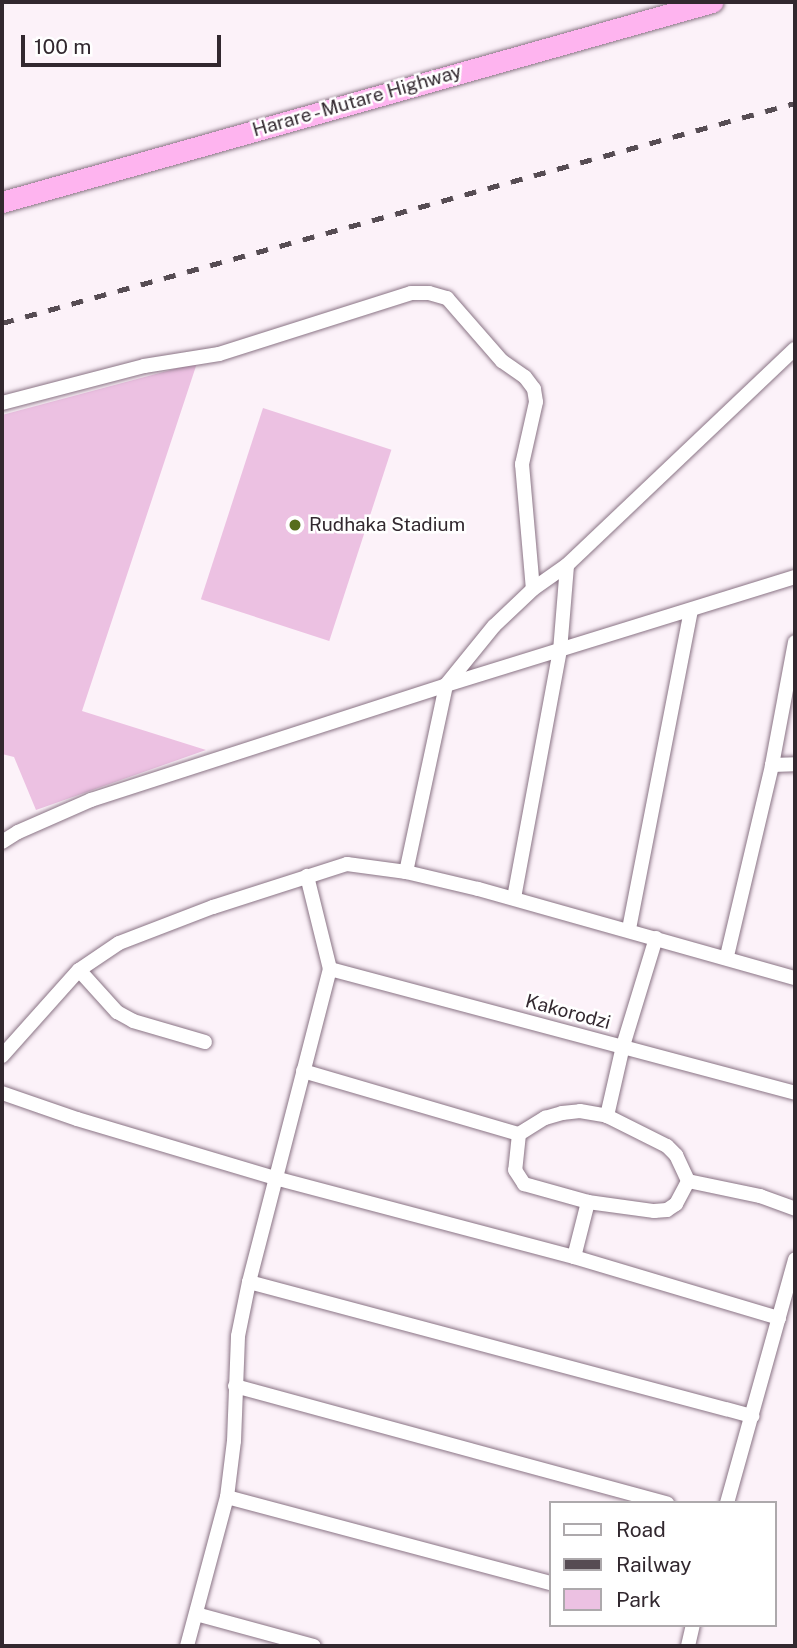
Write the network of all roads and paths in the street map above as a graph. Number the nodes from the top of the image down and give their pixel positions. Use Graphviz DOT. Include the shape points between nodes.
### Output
graph roads {
  1 [pos="712,2"];
  2 [pos="2,202"];
  3 [pos="795,349"];
  4 [pos="2,403"];
  5 [pos="567,565"];
  6 [pos="795,577"];
  7 [pos="533,589"];
  8 [pos="691,610"];
  9 [pos="795,642"];
  10 [pos="560,651"];
  11 [pos="446,685"];
  12 [pos="795,764"];
  13 [pos="772,765"];
  14 [pos="2,842"];
  15 [pos="406,872"];
  16 [pos="307,876"];
  17 [pos="514,898"];
  18 [pos="629,929"];
  19 [pos="656,938"];
  20 [pos="727,956"];
  21 [pos="330,969"];
  22 [pos="79,970"];
  23 [pos="795,978"];
  24 [pos="205,1042"];
  25 [pos="623,1046"];
  26 [pos="2,1056"];
  27 [pos="303,1071"];
  28 [pos="2,1093"];
  29 [pos="795,1093"];
  30 [pos="607,1116"];
  31 [pos="519,1134"];
  32 [pos="275,1178"];
  33 [pos="688,1181"];
  34 [pos="587,1202"];
  35 [pos="795,1209"];
  36 [pos="574,1257"];
  37 [pos="795,1259"];
  38 [pos="249,1282"];
  39 [pos="779,1318"];
  40 [pos="235,1386"];
  41 [pos="752,1416"];
  42 [pos="227,1497"];
  43 [pos="660,1501"];
  44 [pos="728,1501"];
  45 [pos="548,1582"];
  46 [pos="195,1614"];
  47 [pos="693,1627"];
  48 [pos="187,1646"];
  49 [pos="314,1646"];
  50 [pos="688,1646"];
  1 -- 2 [label="highway, Harare - Mutare Highway"];
  3 -- 5 [label="street"];
  4 -- 7 [label="street" via="145,366 219,354 411,293 447,298 502,361 534,389 536,401 522,464"];
  5 -- 7 [label="street"];
  5 -- 10 [label="street"];
  6 -- 8 [label="street"];
  7 -- 11 [label="street" via="494,626"];
  8 -- 10 [label="street"];
  8 -- 18 [label="street"];
  9 -- 13 [label="street"];
  10 -- 11 [label="street"];
  10 -- 17 [label="street"];
  11 -- 14 [label="street" via="92,800"];
  11 -- 15 [label="street"];
  12 -- 13 [label="street"];
  13 -- 20 [label="street"];
  15 -- 16 [label="street" via="347,864"];
  15 -- 17 [label="street"];
  16 -- 21 [label="street"];
  16 -- 22 [label="street" via="118,943"];
  17 -- 18 [label="street"];
  18 -- 19 [label="street"];
  19 -- 20 [label="street"];
  19 -- 25 [label="street"];
  20 -- 23 [label="street"];
  21 -- 25 [label="street, Kakorodzi"];
  21 -- 27 [label="street"];
  22 -- 24 [label="street" via="117,1012"];
  22 -- 26 [label="street"];
  25 -- 29 [label="street, Kakorodzi"];
  25 -- 30 [label="street"];
  27 -- 31 [label="street"];
  27 -- 32 [label="street"];
  28 -- 32 [label="street"];
  30 -- 31 [label="street" via="562,1113"];
  30 -- 33 [label="street" via="667,1146"];
  31 -- 34 [label="street" via="515,1170 524,1184"];
  32 -- 36 [label="street"];
  32 -- 38 [label="street"];
  33 -- 34 [label="street" via="677,1204 667,1210"];
  33 -- 35 [label="street" via="760,1196"];
  34 -- 36 [label="street"];
  36 -- 39 [label="street"];
  37 -- 39 [label="street"];
  38 -- 40 [label="street" via="238,1336"];
  38 -- 41 [label="street"];
  39 -- 41 [label="street"];
  40 -- 42 [label="street"];
  40 -- 43 [label="street"];
  41 -- 44 [label="street"];
  42 -- 45 [label="street"];
  42 -- 46 [label="street"];
  46 -- 48 [label="street"];
  46 -- 49 [label="street"];
  47 -- 50 [label="street"];
}
